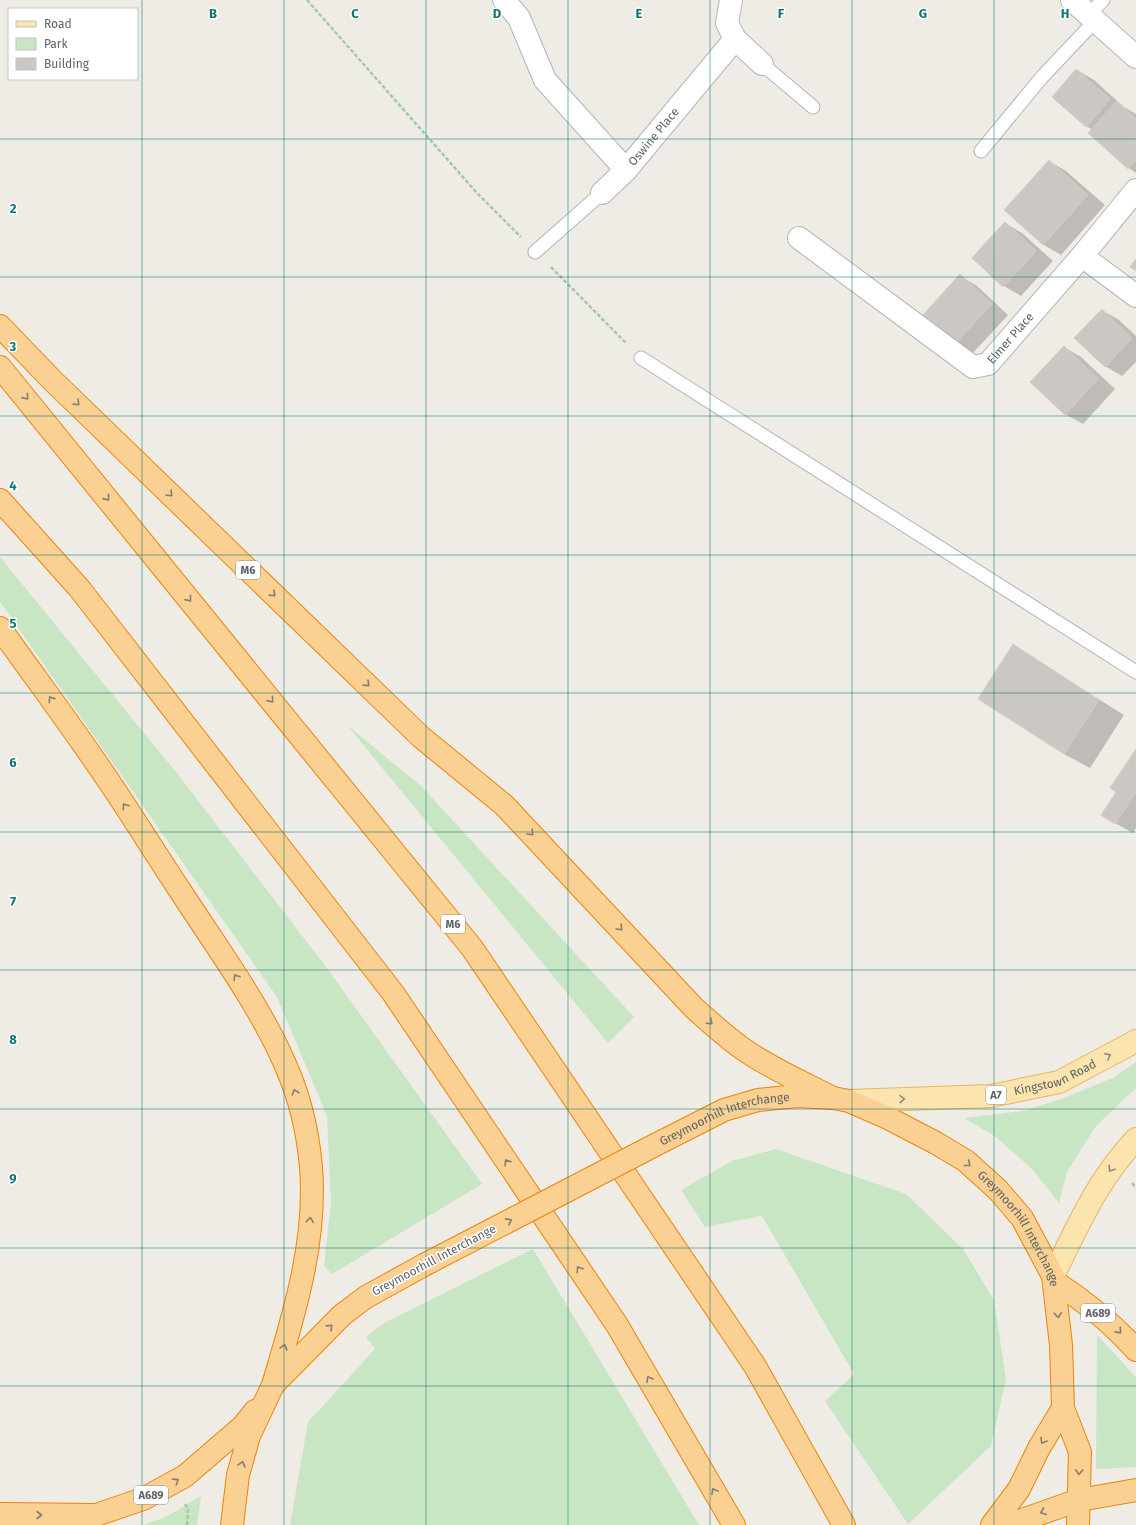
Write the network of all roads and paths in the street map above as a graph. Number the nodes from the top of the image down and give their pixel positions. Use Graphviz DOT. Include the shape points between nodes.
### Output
graph roads {
  1 [pos="307,0"];
  2 [pos="504,0"];
  3 [pos="731,0"];
  4 [pos="1072,0"];
  5 [pos="1096,12"];
  6 [pos="735,39"];
  7 [pos="1136,57"];
  8 [pos="762,64"];
  9 [pos="813,107"];
  10 [pos="981,151"];
  11 [pos="626,170"];
  12 [pos="1136,190"];
  13 [pos="602,193"];
  14 [pos="799,238"];
  15 [pos="535,252"];
  16 [pos="1082,256"];
  17 [pos="1136,296"];
  18 [pos="0,326"];
  19 [pos="641,358"];
  20 [pos="0,367"];
  21 [pos="0,500"];
  22 [pos="0,628"];
  23 [pos="1136,672"];
  24 [pos="1136,1041"];
  25 [pos="841,1099"];
  26 [pos="1136,1139"];
  27 [pos="1054,1279"];
  28 [pos="1136,1350"];
  29 [pos="270,1390"];
  30 [pos="1063,1408"];
  31 [pos="1136,1490"];
  32 [pos="1079,1500"];
  33 [pos="0,1514"];
  34 [pos="0,1522"];
  35 [pos="8,1525"];
  36 [pos="232,1525"];
  37 [pos="734,1525"];
  38 [pos="844,1525"];
  39 [pos="992,1525"];
  40 [pos="1008,1525"];
  41 [pos="1078,1525"];
  1 -- 15 [label="path" via="477,193"];
  2 -- 11 [label="street, Oswine Place" via="519,18 545,80"];
  3 -- 6 [label="street" via="727,24"];
  4 -- 5 [label="street"];
  5 -- 7 [label="street"];
  5 -- 10 [label="lane"];
  6 -- 8 [label="street"];
  6 -- 11 [label="street, Oswine Place"];
  8 -- 9 [label="lane"];
  11 -- 13 [label="street"];
  12 -- 16 [label="street, Elmer Place"];
  13 -- 15 [label="lane"];
  14 -- 16 [label="street, Elmer Place" via="973,367 988,364"];
  15 -- 19 [label="path"];
  16 -- 17 [label="street"];
  18 -- 25 [label="highway, M6, one-way" via="52,380 421,737 504,805 694,1008 726,1036 771,1067"];
  19 -- 23 [label="lane"];
  20 -- 38 [label="highway, M6, one-way" via="472,948 755,1366"];
  37 -- 21 [label="highway, one-way" via="617,1324 393,993 79,588"];
  29 -- 22 [label="highway, one-way" via="294,1313 306,1260 311,1207 311,1167 304,1128 285,1064 237,979 116,791"];
  25 -- 24 [label="main road, Kingstown Road / A7, one-way" via="991,1096 1059,1082"];
  25 -- 27 [label="highway, Greymoorhill Interchange, one-way" via="888,1118 966,1161 998,1190 1022,1218"];
  29 -- 25 [label="highway, Greymoorhill Interchange, one-way, bridge" via="342,1315 366,1296 657,1144 724,1110 758,1100 797,1096"];
  26 -- 27 [label="main road, one-way" via="1117,1159 1091,1199"];
  27 -- 28 [label="highway, A689, one-way" via="1115,1326"];
  27 -- 30 [label="highway, Greymoorhill Interchange, one-way" via="1061,1345"];
  33 -- 29 [label="highway, A689, one-way" via="96,1515 143,1499 185,1476 213,1453 243,1426"];
  36 -- 29 [label="highway, Greymoorhill Interchange, one-way" via="238,1475 249,1436"];
  30 -- 32 [label="highway, one-way" via="1080,1452"];
  30 -- 39 [label="highway, one-way" via="1019,1489"];
  31 -- 32 [label="highway"];
  32 -- 40 [label="highway, one-way"];
  32 -- 41 [label="highway"];
  34 -- 35 [label="highway"];
}
